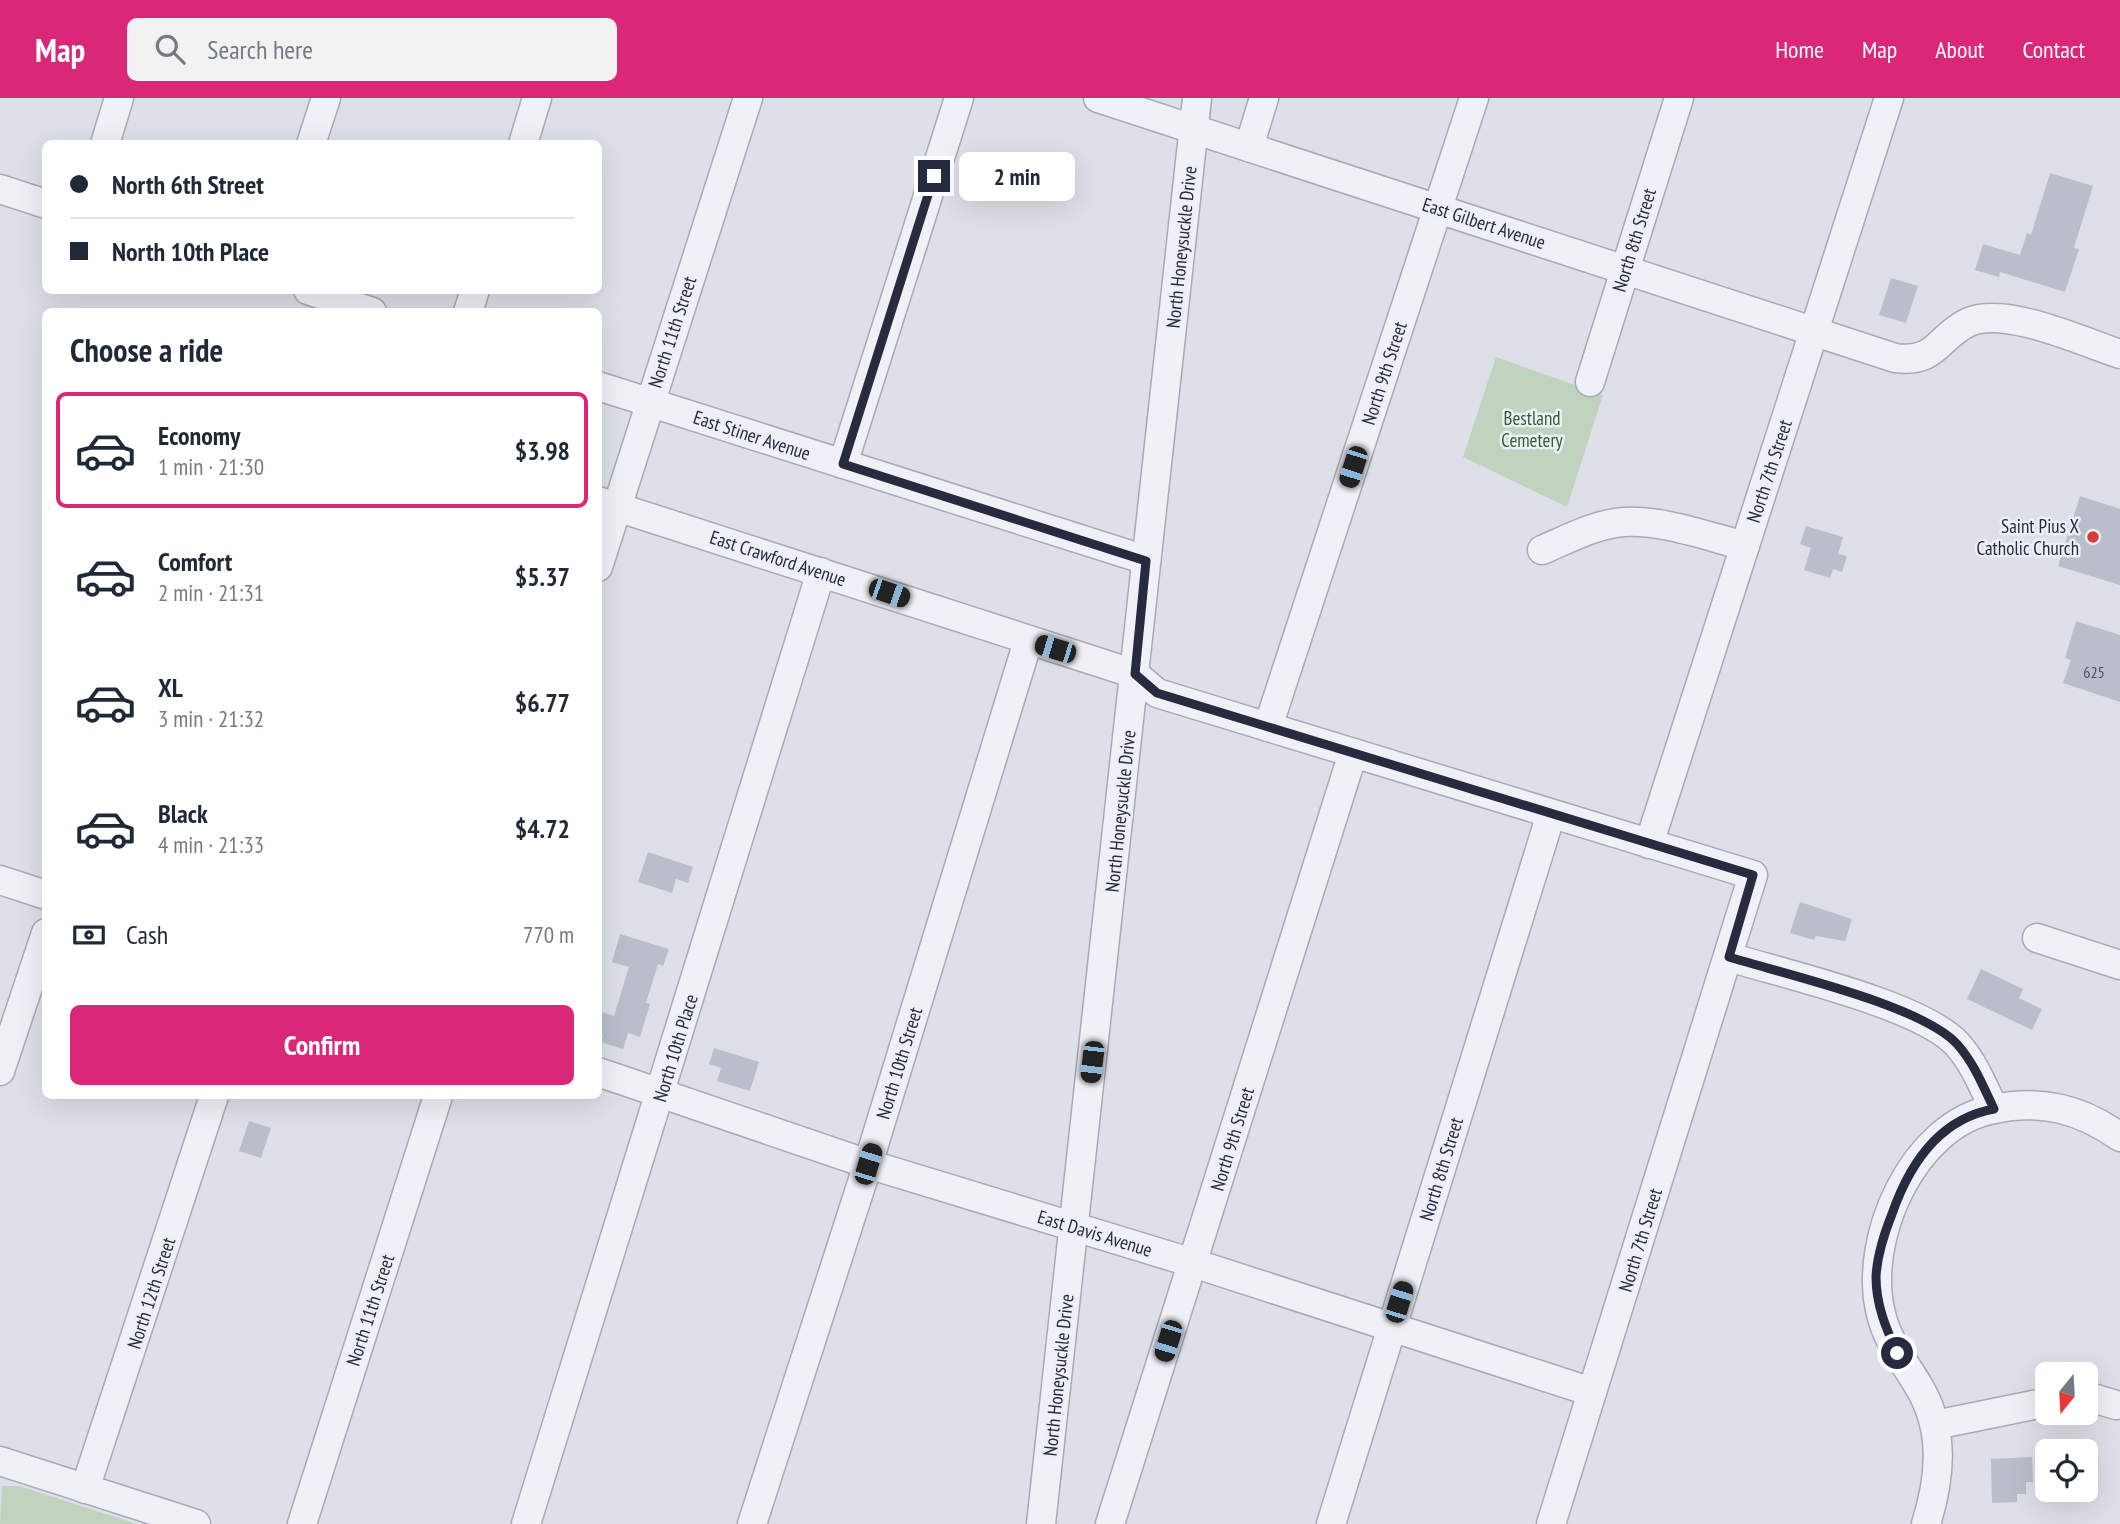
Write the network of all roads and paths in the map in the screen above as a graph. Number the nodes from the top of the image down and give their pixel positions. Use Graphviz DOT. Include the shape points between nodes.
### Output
graph roads {
  1 [pos="119,98"];
  2 [pos="326,98"];
  3 [pos="537,98"];
  4 [pos="748,98"];
  5 [pos="959,98"];
  6 [pos="1098,98"];
  7 [pos="1197,98"];
  8 [pos="1264,98"];
  9 [pos="1474,98"];
  10 [pos="1679,98"];
  11 [pos="1889,98"];
  12 [pos="1194,129"];
  13 [pos="106,140"];
  14 [pos="312,140"];
  15 [pos="524,140"];
  16 [pos="1249,146"];
  17 [pos="0,189"];
  18 [pos="42,203"];
  19 [pos="1439,208"];
  20 [pos="1624,270"];
  21 [pos="318,294"];
  22 [pos="353,308"];
  23 [pos="1814,333"];
  24 [pos="2120,354"];
  25 [pos="1590,382"];
  26 [pos="602,387"];
  27 [pos="649,402"];
  28 [pos="843,464"];
  29 [pos="608,504"];
  30 [pos="602,542"];
  31 [pos="1745,546"];
  32 [pos="1542,550"];
  33 [pos="1146,561"];
  34 [pos="821,572"];
  35 [pos="1028,640"];
  36 [pos="1135,674"];
  37 [pos="1268,727"];
  38 [pos="1353,753"];
  39 [pos="1551,814"];
  40 [pos="1649,844"];
  41 [pos="0,880"];
  42 [pos="42,894"];
  43 [pos="2037,938"];
  44 [pos="42,945"];
  45 [pos="1729,957"];
  46 [pos="2120,965"];
  47 [pos="0,1071"];
  48 [pos="602,1073"];
  49 [pos="662,1093"];
  50 [pos="213,1099"];
  51 [pos="437,1099"];
  52 [pos="1994,1109"];
  53 [pos="2120,1136"];
  54 [pos="868,1164"];
  55 [pos="1074,1226"];
  56 [pos="1192,1263"];
  57 [pos="1391,1328"];
  58 [pos="1592,1392"];
  59 [pos="2098,1399"];
  60 [pos="2035,1405"];
  61 [pos="2116,1405"];
  62 [pos="1936,1425"];
  63 [pos="0,1461"];
  64 [pos="85,1489"];
  65 [pos="195,1524"];
  66 [pos="302,1524"];
  67 [pos="526,1524"];
  68 [pos="752,1524"];
  69 [pos="1041,1524"];
  70 [pos="1110,1524"];
  71 [pos="1331,1524"];
  72 [pos="1550,1524"];
  73 [pos="1926,1524"];
  1 -- 13 [label="street"];
  2 -- 14 [label="street"];
  3 -- 15 [label="street"];
  4 -- 27 [label="street, North 11th Street"];
  5 -- 28 [label="street"];
  6 -- 12 [label="street, East Gilbert Avenue"];
  7 -- 12 [label="street, North Honeysuckle Drive"];
  8 -- 16 [label="street"];
  9 -- 19 [label="street, North 9th Street"];
  10 -- 20 [label="street, North 8th Street"];
  11 -- 23 [label="street, North 7th Street"];
  12 -- 16 [label="street, East Gilbert Avenue"];
  12 -- 33 [label="street, North Honeysuckle Drive"];
  16 -- 19 [label="street, East Gilbert Avenue"];
  17 -- 18 [label="street"];
  19 -- 20 [label="street, East Gilbert Avenue"];
  19 -- 37 [label="street, North 9th Street"];
  20 -- 23 [label="street, East Gilbert Avenue"];
  20 -- 25 [label="street, North 8th Street"];
  21 -- 22 [label="street"];
  23 -- 24 [label="street, East Gilbert Avenue" via="1895,358 1922,358 1970,321 1998,317"];
  23 -- 31 [label="street, North 7th Street"];
  26 -- 27 [label="street, East Stiner Avenue"];
  27 -- 28 [label="street, East Stiner Avenue"];
  27 -- 29 [label="street, North 11th Street"];
  28 -- 33 [label="street, East Stiner Avenue"];
  29 -- 30 [label="street, North 11th Street"];
  29 -- 34 [label="street, East Crawford Avenue"];
  31 -- 32 [label="street" via="1655,524 1622,522 1587,530"];
  31 -- 40 [label="street, North 7th Street"];
  33 -- 36 [label="street, North Honeysuckle Drive"];
  34 -- 35 [label="street, East Crawford Avenue"];
  34 -- 49 [label="street, North 10th Place"];
  35 -- 36 [label="street, East Crawford Avenue"];
  35 -- 54 [label="street, North 10th Street"];
  36 -- 37 [label="street, East Crawford Avenue" via="1157,693"];
  36 -- 55 [label="street, North Honeysuckle Drive"];
  37 -- 38 [label="street, East Crawford Avenue"];
  38 -- 39 [label="street, East Crawford Avenue"];
  38 -- 56 [label="street, North 9th Street"];
  39 -- 40 [label="street, East Crawford Avenue"];
  39 -- 57 [label="street, North 8th Street"];
  40 -- 45 [label="street, East Crawford Avenue" via="1753,875"];
  41 -- 42 [label="street"];
  43 -- 46 [label="street"];
  44 -- 47 [label="street"];
  45 -- 52 [label="street" via="1892,1007 1938,1029 1975,1068"];
  45 -- 58 [label="street, North 7th Street"];
  48 -- 49 [label="street, East Davis Avenue"];
  49 -- 54 [label="street, East Davis Avenue"];
  49 -- 67 [label="street, North 10th Place"];
  50 -- 64 [label="street, North 12th Street"];
  51 -- 66 [label="street, North 11th Street"];
  52 -- 53 [label="street" via="2019,1103 2066,1108"];
  52 -- 62 [label="street" via="1962,1120 1921,1154 1903,1182 1876,1275 1881,1317"];
  54 -- 55 [label="street, East Davis Avenue"];
  54 -- 68 [label="street, North 10th Street"];
  55 -- 56 [label="street, East Davis Avenue"];
  55 -- 69 [label="street, North Honeysuckle Drive"];
  56 -- 57 [label="street, East Davis Avenue"];
  56 -- 70 [label="street, North 9th Street"];
  57 -- 58 [label="street, East Davis Avenue"];
  57 -- 71 [label="street, North 8th Street"];
  58 -- 72 [label="street, North 7th Street"];
  59 -- 61 [label="street"];
  60 -- 62 [label="street"];
  62 -- 73 [label="street" via="1939,1465"];
  63 -- 64 [label="street"];
  64 -- 65 [label="street"];
}
